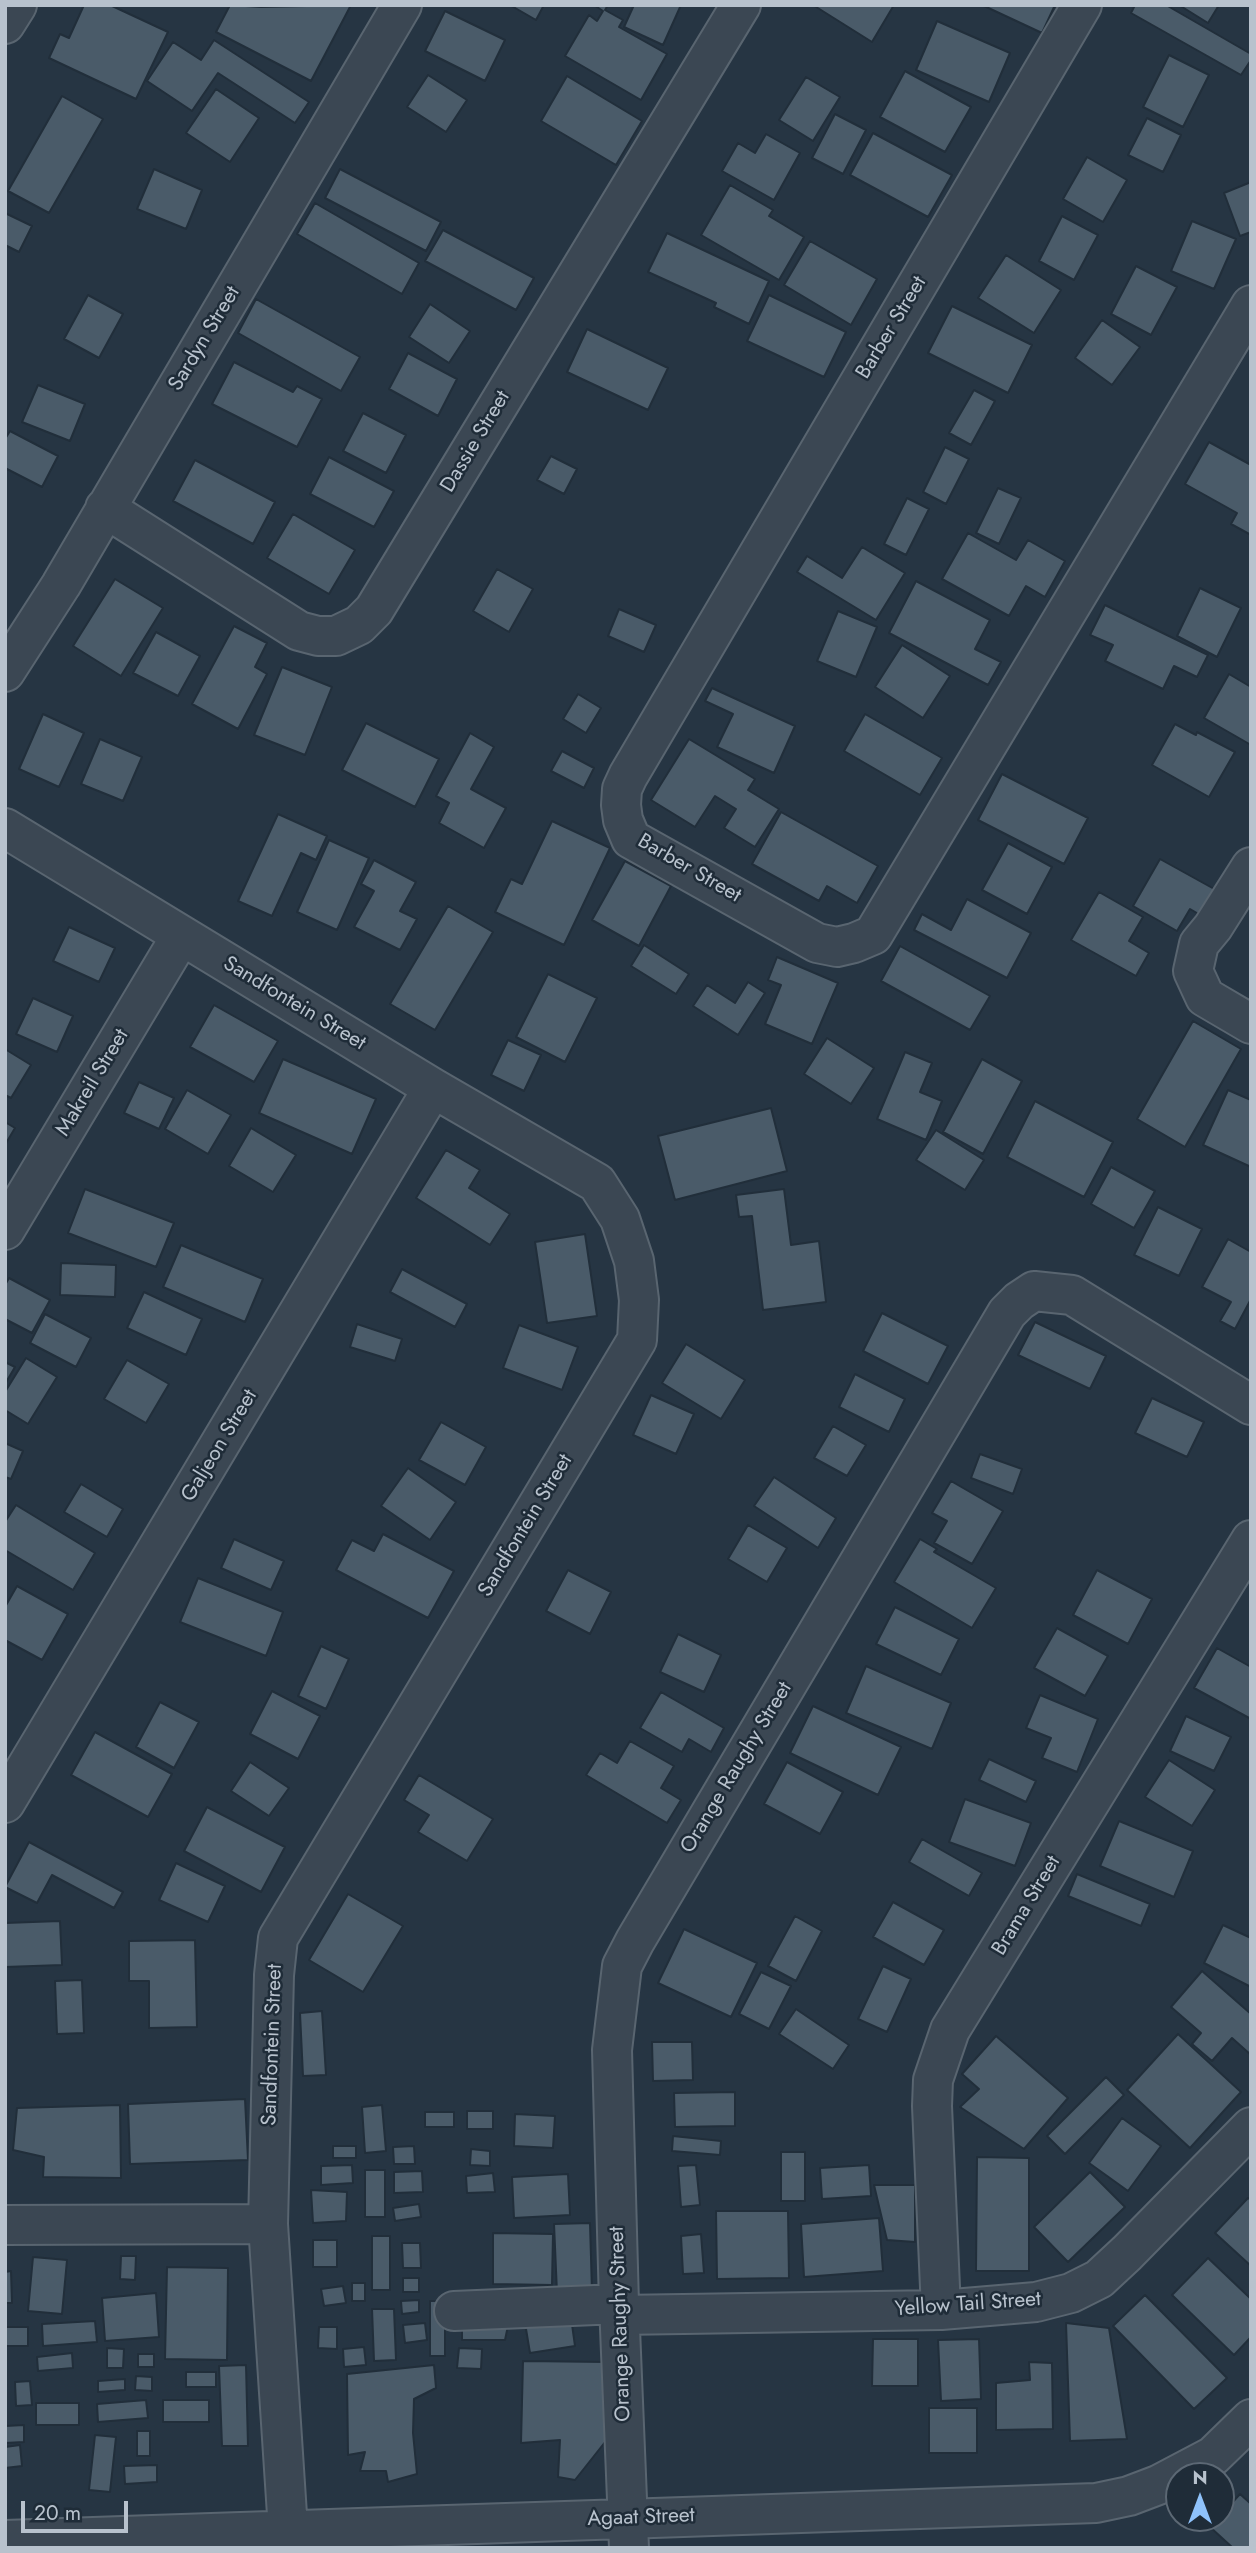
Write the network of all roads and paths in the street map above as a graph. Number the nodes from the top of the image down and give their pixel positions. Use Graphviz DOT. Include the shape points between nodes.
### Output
graph roads {
  1 [pos="17,5"];
  2 [pos="402,5"];
  3 [pos="741,5"];
  4 [pos="1082,5"];
  5 [pos="5,24"];
  6 [pos="1251,305"];
  7 [pos="105,509"];
  8 [pos="5,672"];
  9 [pos="5,828"];
  10 [pos="1251,867"];
  11 [pos="181,936"];
  12 [pos="1251,1024"];
  13 [pos="433,1088"];
  14 [pos="5,1230"];
  15 [pos="1251,1405"];
  16 [pos="1251,1540"];
  17 [pos="5,1802"];
  18 [pos="1251,2127"];
  19 [pos="268,2224"];
  20 [pos="5,2225"];
  21 [pos="619,2310"];
  22 [pos="940,2310"];
  23 [pos="454,2311"];
  24 [pos="1251,2419"];
  25 [pos="288,2530"];
  26 [pos="629,2533"];
  27 [pos="5,2540"];
  1 -- 5 [label="street"];
  2 -- 7 [label="street, Sardyn Street"];
  3 -- 7 [label="street, Dassie Street" via="382,598 359,625 336,636 299,631"];
  4 -- 6 [label="street, Barber Street" via="628,776 621,805 632,839 817,943 837,947 873,935"];
  7 -- 8 [label="street, Sardyn Street"];
  9 -- 11 [label="street, Sandfontein Street"];
  10 -- 12 [label="street" via="1199,944 1193,971 1205,997"];
  11 -- 13 [label="street, Sandfontein Street"];
  11 -- 14 [label="street, Makreil Street"];
  13 -- 17 [label="street, Galjeon Street"];
  13 -- 19 [label="street, Sandfontein Street" via="597,1183 621,1219 634,1261 639,1300 637,1340 278,1938"];
  15 -- 21 [label="street, Orange Raughy Street" via="1072,1295 1034,1291 1007,1313 622,1966 612,2050"];
  16 -- 22 [label="street, Brama Street" via="950,2031 933,2080 932,2106"];
  18 -- 22 [label="street, Yellow Tail Street" via="1099,2278 1071,2293 1036,2302"];
  19 -- 20 [label="street"];
  19 -- 25 [label="street, Sandfontein Street"];
  21 -- 22 [label="street, Yellow Tail Street"];
  21 -- 23 [label="street, Yellow Tail Street"];
  21 -- 26 [label="street, Orange Raughy Street"];
  24 -- 26 [label="street, Agaat Street" via="1213,2456 1158,2486 1096,2503"];
  25 -- 26 [label="street, Agaat Street"];
  25 -- 27 [label="street, Agaat Street"];
}
